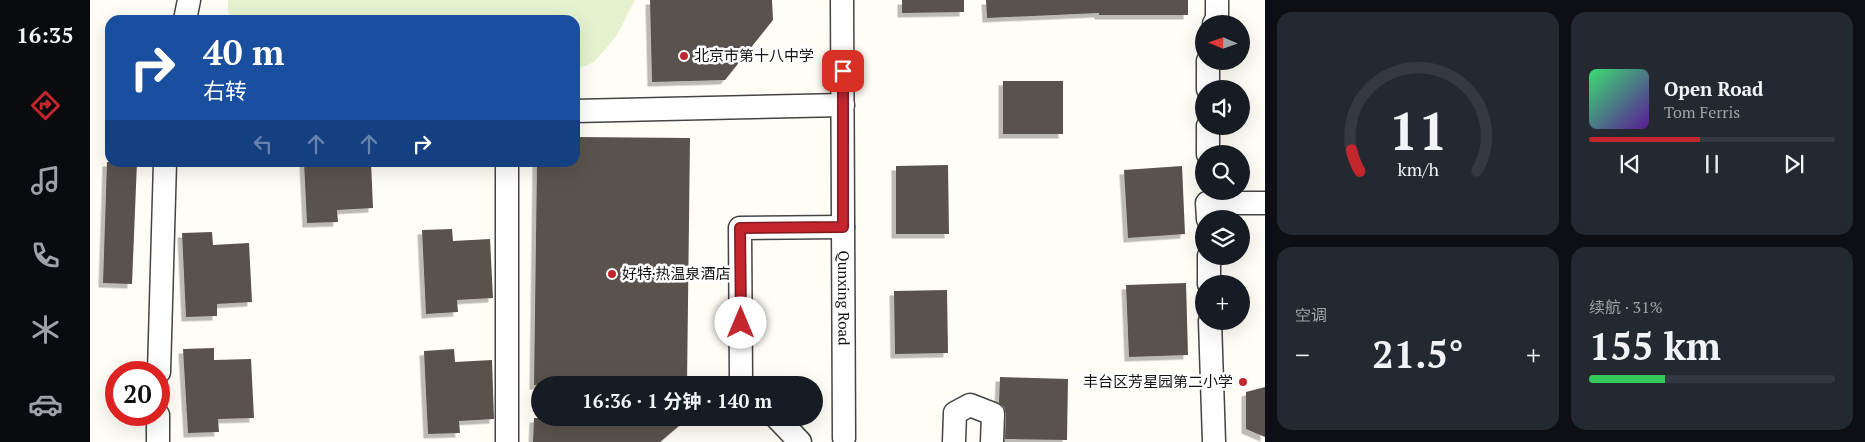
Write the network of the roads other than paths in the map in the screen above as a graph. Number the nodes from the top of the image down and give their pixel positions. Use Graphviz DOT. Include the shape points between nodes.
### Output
graph roads {
  1 [pos="189,0"];
  2 [pos="842,0"];
  3 [pos="1217,0"];
  4 [pos="186,15"];
  5 [pos="1217,15"];
  6 [pos="843,105"];
  7 [pos="580,111"];
  8 [pos="165,167"];
  9 [pos="507,167"];
  10 [pos="1265,203"];
  11 [pos="1208,204"];
  12 [pos="843,227"];
  13 [pos="1210,330"];
  14 [pos="159,361"];
  15 [pos="741,376"];
  16 [pos="158,426"];
  17 [pos="785,426"];
  18 [pos="842,441"];
  19 [pos="158,442"];
  20 [pos="507,442"];
  21 [pos="800,442"];
  22 [pos="954,442"];
  23 [pos="992,442"];
  24 [pos="1214,442"];
  1 -- 4 [label="street"];
  2 -- 6 [label="street, Qunxing Road"];
  3 -- 5 [label="street"];
  6 -- 7 [label="street"];
  6 -- 12 [label="street, Qunxing Road"];
  8 -- 14 [label="street"];
  9 -- 20 [label="street"];
  10 -- 11 [label="street"];
  12 -- 15 [label="street" via="740,228"];
  12 -- 18 [label="street, Qunxing Road"];
  13 -- 24 [label="street"];
  16 -- 19 [label="street"];
  17 -- 21 [label="street"];
  22 -- 23 [label="street" via="954,414 970,405 993,414"];
}
